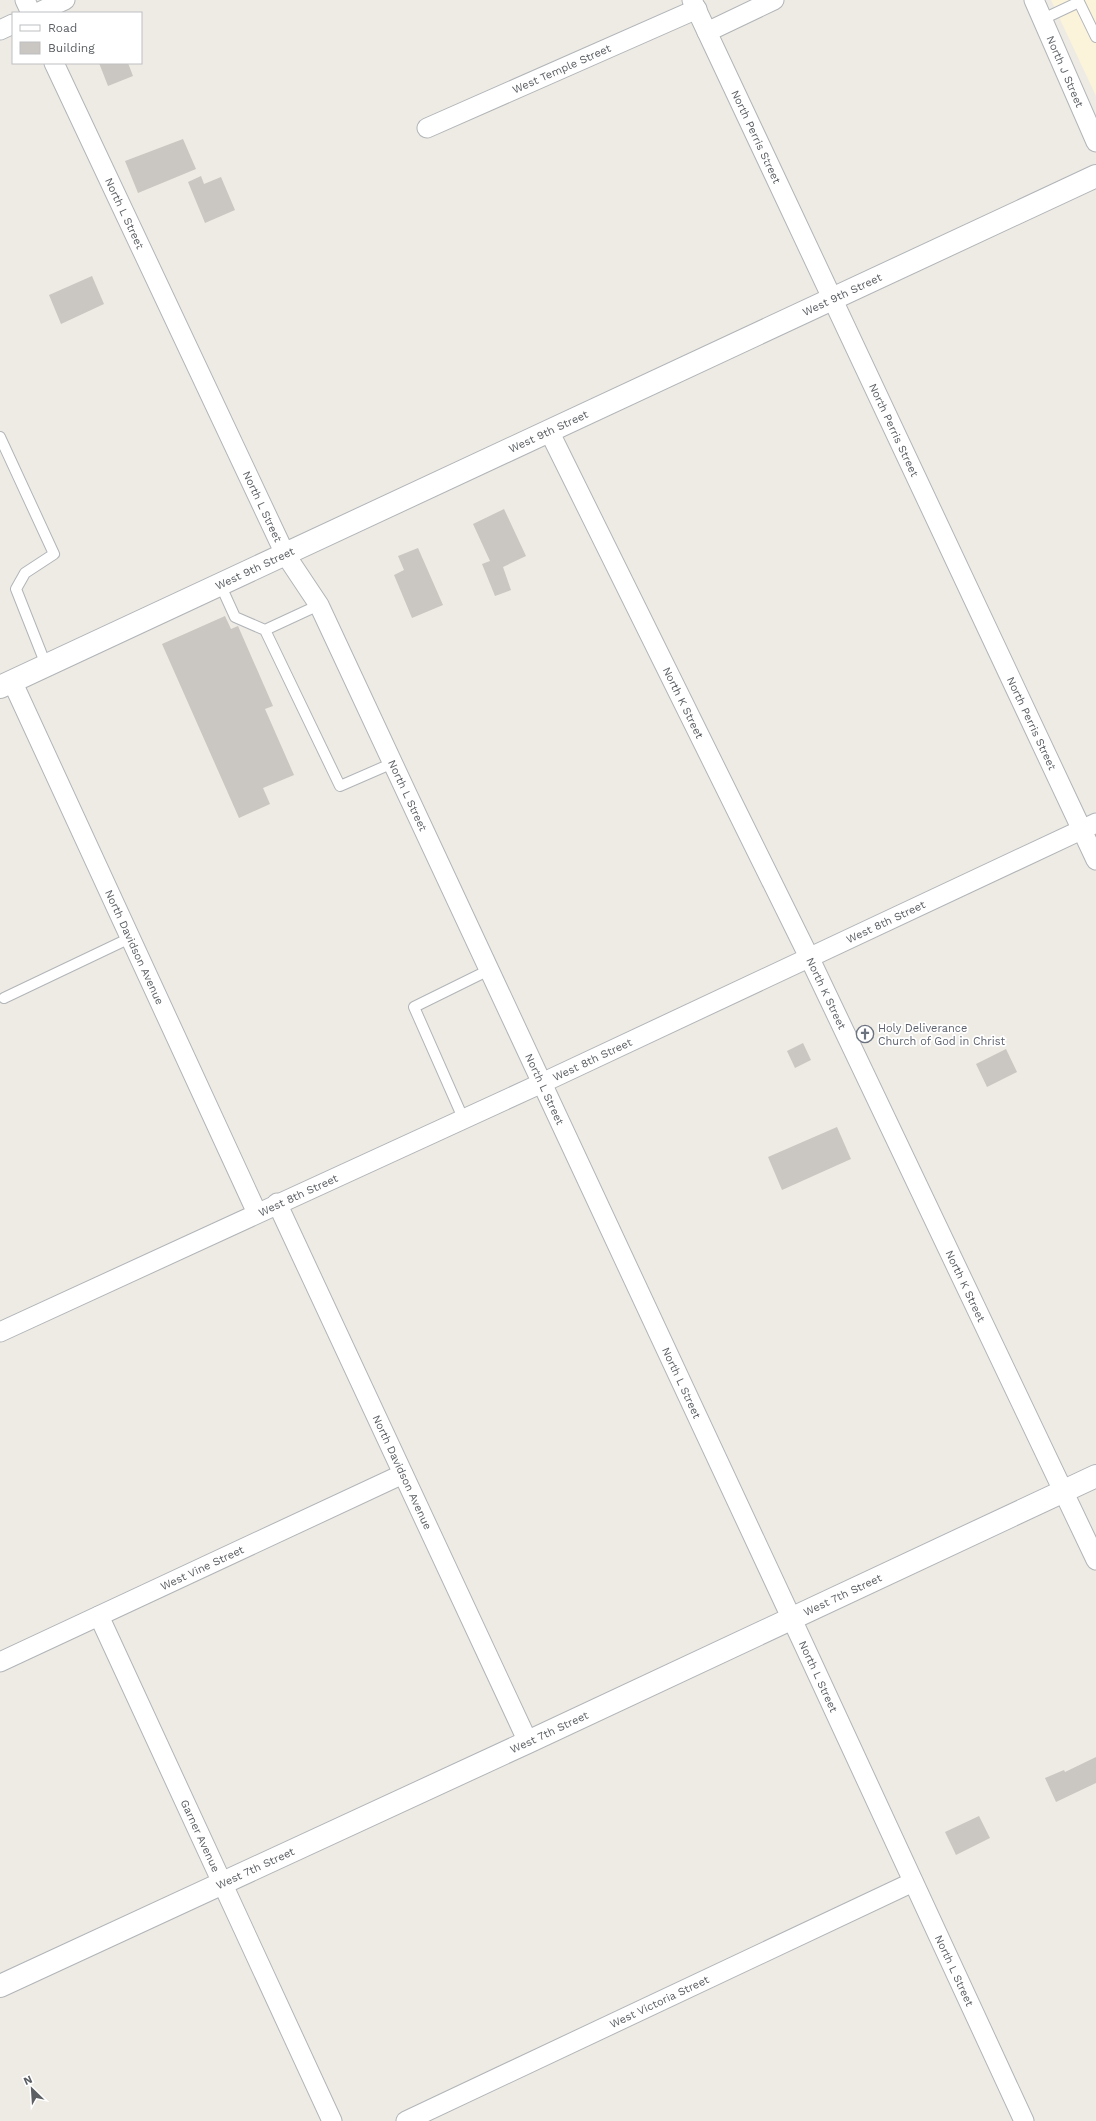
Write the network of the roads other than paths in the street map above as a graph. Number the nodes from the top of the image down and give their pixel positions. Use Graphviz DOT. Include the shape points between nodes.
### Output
graph roads {
  1 [pos="24,0"];
  2 [pos="65,0"];
  3 [pos="774,0"];
  4 [pos="1034,0"];
  5 [pos="1079,1"];
  6 [pos="695,5"];
  7 [pos="30,12"];
  8 [pos="39,12"];
  9 [pos="1043,19"];
  10 [pos="12,24"];
  11 [pos="0,30"];
  12 [pos="707,32"];
  13 [pos="1096,37"];
  14 [pos="54,64"];
  15 [pos="427,128"];
  16 [pos="1096,142"];
  17 [pos="1096,176"];
  18 [pos="832,299"];
  19 [pos="549,431"];
  20 [pos="0,436"];
  21 [pos="285,554"];
  22 [pos="220,584"];
  23 [pos="319,605"];
  24 [pos="265,630"];
  25 [pos="46,665"];
  26 [pos="6,684"];
  27 [pos="393,764"];
  28 [pos="1089,826"];
  29 [pos="1096,860"];
  30 [pos="130,938"];
  31 [pos="809,957"];
  32 [pos="490,970"];
  33 [pos="4,998"];
  34 [pos="542,1082"];
  35 [pos="463,1118"];
  36 [pos="277,1203"];
  37 [pos="257,1213"];
  38 [pos="0,1332"];
  39 [pos="403,1474"];
  40 [pos="1096,1476"];
  41 [pos="1063,1491"];
  42 [pos="1096,1560"];
  43 [pos="99,1616"];
  44 [pos="792,1618"];
  45 [pos="0,1662"];
  46 [pos="528,1742"];
  47 [pos="913,1882"];
  48 [pos="222,1884"];
  49 [pos="0,1986"];
  50 [pos="332,2121"];
  51 [pos="406,2121"];
  52 [pos="1024,2121"];
  1 -- 7 [label="street"];
  2 -- 8 [label="street"];
  3 -- 12 [label="street"];
  4 -- 9 [label="street, North J Street"];
  5 -- 9 [label="lane"];
  5 -- 13 [label="lane"];
  6 -- 12 [label="street, North Perris Street"];
  6 -- 15 [label="street, West Temple Street"];
  9 -- 16 [label="street, North J Street"];
  10 -- 11 [label="street"];
  12 -- 18 [label="street, North Perris Street"];
  14 -- 21 [label="street, North L Street"];
  17 -- 18 [label="street, West 9th Street"];
  18 -- 19 [label="street, West 9th Street"];
  18 -- 28 [label="street, North Perris Street"];
  19 -- 21 [label="street, West 9th Street"];
  19 -- 31 [label="street, North K Street"];
  20 -- 25 [label="lane" via="54,554 25,572 16,590"];
  21 -- 22 [label="street, West 9th Street"];
  21 -- 23 [label="street, North L Street"];
  22 -- 24 [label="lane" via="235,617"];
  22 -- 25 [label="street, West 9th Street"];
  23 -- 24 [label="lane"];
  23 -- 27 [label="street, North L Street"];
  24 -- 27 [label="lane" via="340,786"];
  25 -- 26 [label="street, West 9th Street"];
  26 -- 30 [label="street, North Davidson Avenue"];
  27 -- 32 [label="street, North L Street"];
  28 -- 29 [label="street, North Perris Street"];
  28 -- 31 [label="street, West 8th Street"];
  30 -- 33 [label="lane"];
  30 -- 37 [label="street, North Davidson Avenue"];
  31 -- 34 [label="street, West 8th Street"];
  31 -- 41 [label="street, North K Street"];
  32 -- 34 [label="street, North L Street"];
  32 -- 35 [label="lane" via="414,1007"];
  34 -- 35 [label="street, West 8th Street"];
  34 -- 44 [label="street, North L Street"];
  35 -- 36 [label="street, West 8th Street"];
  36 -- 37 [label="street, West 8th Street"];
  36 -- 39 [label="street, North Davidson Avenue"];
  37 -- 38 [label="street, West 8th Street"];
  39 -- 43 [label="street, West Vine Street"];
  39 -- 46 [label="street, North Davidson Avenue"];
  40 -- 41 [label="street, West 7th Street"];
  41 -- 42 [label="street, North K Street"];
  41 -- 44 [label="street, West 7th Street"];
  43 -- 45 [label="street, West Vine Street"];
  43 -- 48 [label="street, Garner Avenue"];
  44 -- 46 [label="street, West 7th Street"];
  44 -- 47 [label="street, North L Street"];
  46 -- 48 [label="street, West 7th Street"];
  47 -- 51 [label="street, West Victoria Street"];
  47 -- 52 [label="street, North L Street"];
  48 -- 49 [label="street, West 7th Street"];
  48 -- 50 [label="street, Garner Avenue"];
}
